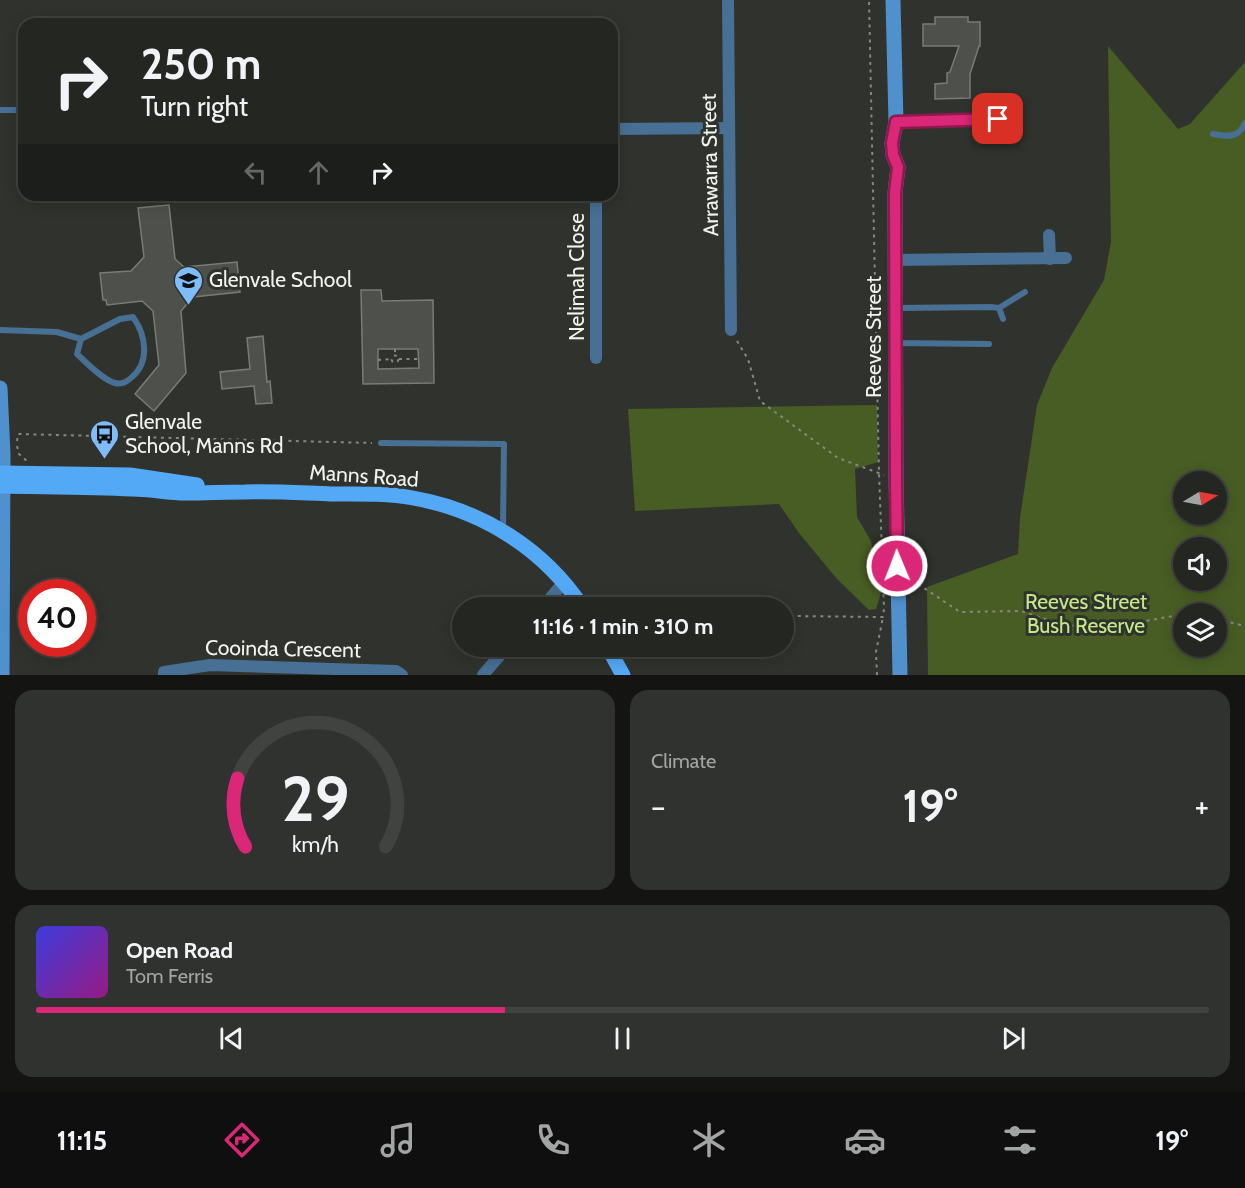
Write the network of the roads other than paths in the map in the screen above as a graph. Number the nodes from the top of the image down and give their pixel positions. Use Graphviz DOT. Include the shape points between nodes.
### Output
graph roads {
  1 [pos="728,0"];
  2 [pos="892,0"];
  3 [pos="0,110"];
  4 [pos="18,110"];
  5 [pos="1011,121"];
  6 [pos="896,122"];
  7 [pos="1245,123"];
  8 [pos="729,128"];
  9 [pos="618,129"];
  10 [pos="1213,134"];
  11 [pos="596,201"];
  12 [pos="1049,235"];
  13 [pos="1066,258"];
  14 [pos="1050,259"];
  15 [pos="895,260"];
  16 [pos="1025,292"];
  17 [pos="895,308"];
  18 [pos="999,308"];
  19 [pos="1003,319"];
  20 [pos="0,330"];
  21 [pos="731,330"];
  22 [pos="81,339"];
  23 [pos="895,343"];
  24 [pos="989,344"];
  25 [pos="596,358"];
  26 [pos="0,388"];
  27 [pos="381,443"];
  28 [pos="1,479"];
  29 [pos="503,531"];
  30 [pos="564,582"];
  31 [pos="551,597"];
  32 [pos="576,597"];
  33 [pos="499,657"];
  34 [pos="613,657"];
  35 [pos="2,675"];
  36 [pos="164,675"];
  37 [pos="402,675"];
  38 [pos="483,675"];
  39 [pos="623,675"];
  40 [pos="900,675"];
  1 -- 8 [label="street, Arrawarra Street"];
  2 -- 6 [label="street, Reeves Street"];
  3 -- 4 [label="lane"];
  5 -- 6 [label="lane"];
  6 -- 15 [label="street, Reeves Street" via="892,143 898,167"];
  7 -- 10 [label="lane" via="1237,134"];
  8 -- 9 [label="street"];
  8 -- 21 [label="street, Arrawarra Street"];
  11 -- 25 [label="street, Nelimah Close"];
  12 -- 14 [label="street"];
  13 -- 14 [label="street"];
  14 -- 15 [label="street"];
  15 -- 17 [label="street, Reeves Street"];
  16 -- 18 [label="lane"];
  17 -- 18 [label="lane"];
  17 -- 23 [label="street, Reeves Street"];
  18 -- 19 [label="lane"];
  20 -- 22 [label="lane" via="57,332"];
  22 -- 22 [label="lane" via="120,320 133,318 139,325 145,360 136,374 125,383 116,384 77,354"];
  23 -- 24 [label="lane"];
  23 -- 40 [label="street, Reeves Street"];
  26 -- 28 [label="street"];
  27 -- 29 [label="lane" via="504,444"];
  28 -- 29 [label="main road, Manns Road" via="130,475 247,492 410,497 454,508"];
  28 -- 35 [label="street"];
  29 -- 30 [label="main road, Manns Road" via="544,561"];
  30 -- 31 [label="street"];
  30 -- 32 [label="main road, Manns Road"];
  33 -- 38 [label="street"];
  34 -- 39 [label="main road"];
  36 -- 37 [label="street, Cooinda Crescent" via="210,665 396,671"];
}
